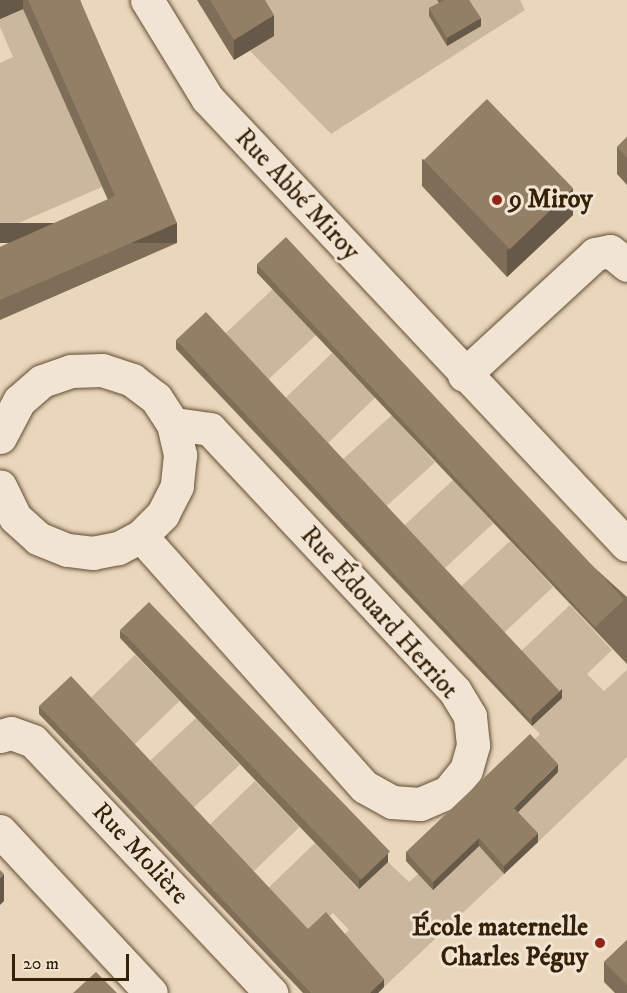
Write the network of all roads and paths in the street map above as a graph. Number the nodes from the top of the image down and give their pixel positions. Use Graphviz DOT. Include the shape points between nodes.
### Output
graph roads {
  1 [pos="147,0"];
  2 [pos="627,265"];
  3 [pos="464,375"];
  4 [pos="173,424"];
  5 [pos="1,430"];
  6 [pos="0,486"];
  7 [pos="141,536"];
  8 [pos="627,545"];
  9 [pos="0,736"];
  10 [pos="0,831"];
  11 [pos="151,993"];
  12 [pos="271,993"];
  1 -- 3 [label="street, Rue Abbé Miroy" via="207,98"];
  2 -- 3 [label="street" via="610,251 595,254"];
  3 -- 8 [label="street, Rue Abbé Miroy"];
  4 -- 5 [label="street" via="156,398 132,380 102,370 71,371 42,381 19,401"];
  4 -- 7 [label="street" via="180,455 177,486 163,514"];
  4 -- 7 [label="street, Rue Édouard Herriot" via="210,429 455,691 470,716 473,745 466,770 448,792 420,804 392,802 365,787"];
  6 -- 7 [label="street" via="15,517 38,538 67,550 93,553 118,548"];
  9 -- 12 [label="street, Rue Molière" via="11,733 33,741"];
  10 -- 11 [label="street"];
}
